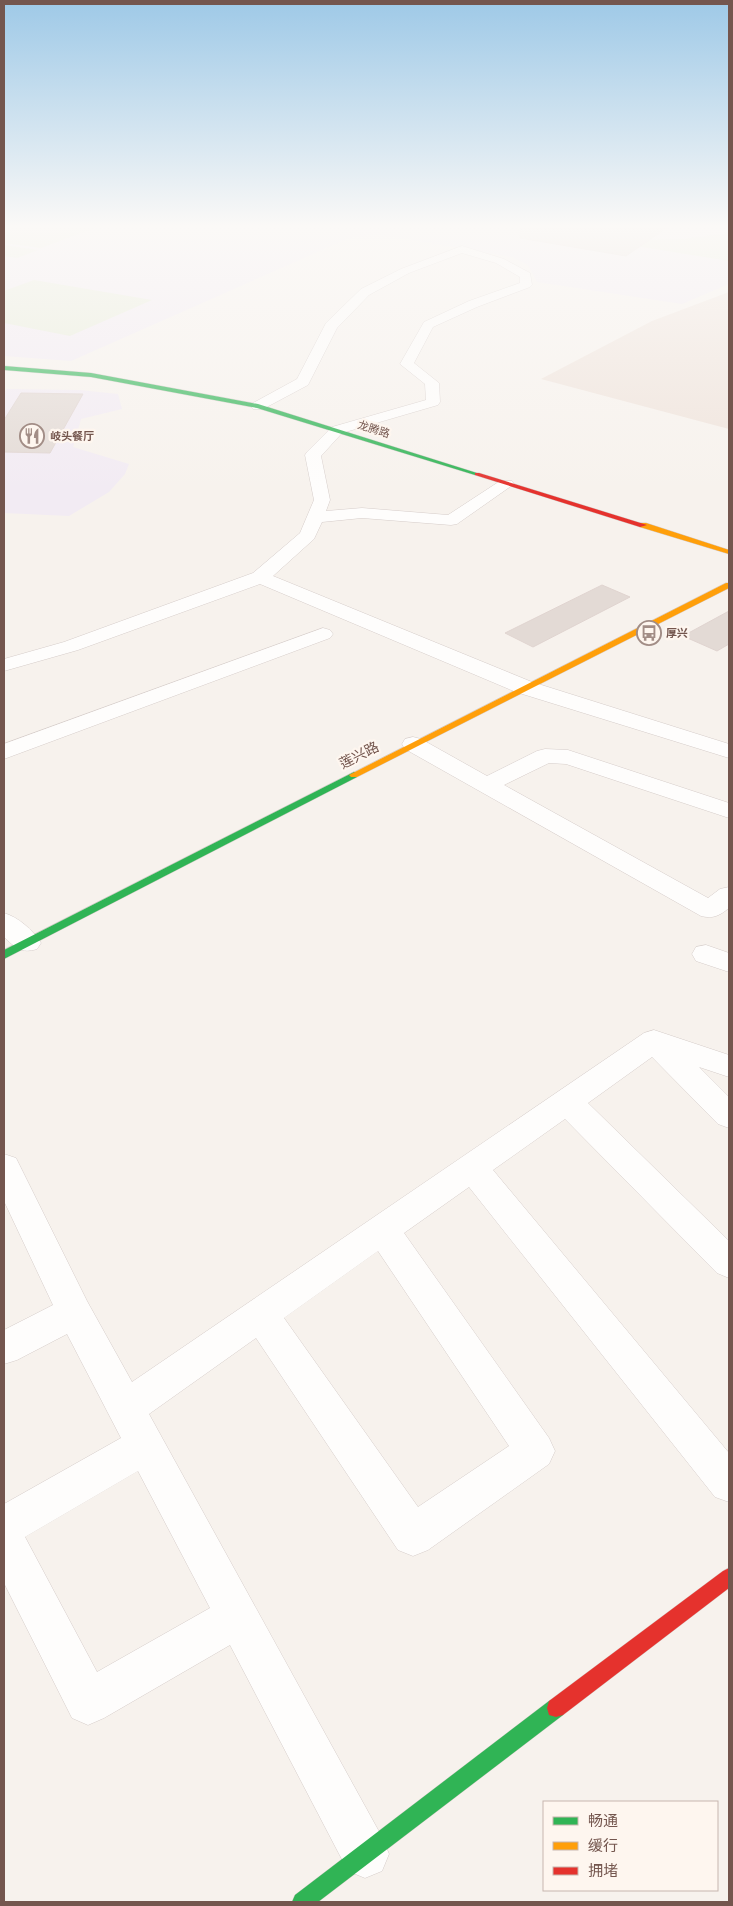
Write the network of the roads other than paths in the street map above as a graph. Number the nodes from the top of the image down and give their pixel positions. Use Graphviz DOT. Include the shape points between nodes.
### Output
graph roads {
  1 [pos="343,314"];
  2 [pos="452,314"];
  3 [pos="4,362"];
  4 [pos="4,368"];
  5 [pos="263,403"];
  6 [pos="345,428"];
  7 [pos="506,484"];
  8 [pos="315,518"];
  9 [pos="729,542"];
  10 [pos="729,552"];
  11 [pos="260,577"];
  12 [pos="729,585"];
  13 [pos="323,634"];
  14 [pos="4,665"];
  15 [pos="524,687"];
  16 [pos="413,744"];
  17 [pos="729,751"];
  18 [pos="4,752"];
  19 [pos="486,785"];
  20 [pos="729,811"];
  21 [pos="729,895"];
  22 [pos="4,922"];
  23 [pos="27,943"];
  24 [pos="4,955"];
  25 [pos="654,1041"];
  26 [pos="729,1066"];
  27 [pos="567,1102"];
  28 [pos="729,1116"];
  29 [pos="4,1167"];
  30 [pos="472,1167"];
  31 [pos="382,1229"];
  32 [pos="729,1263"];
  33 [pos="74,1312"];
  34 [pos="260,1314"];
  35 [pos="4,1348"];
  36 [pos="126,1408"];
  37 [pos="146,1445"];
  38 [pos="729,1484"];
  39 [pos="4,1526"];
  40 [pos="4,1540"];
  41 [pos="729,1577"];
  42 [pos="238,1616"];
  43 [pos="365,1854"];
  44 [pos="302,1902"];
  1 -- 5 [label="street" via="331,326 303,382"];
  2 -- 6 [label="street" via="428,325 407,364 432,382 433,402"];
  3 -- 5 [label="street, 龙腾路" via="110,369"];
  4 -- 5 [label="street, 龙腾路" via="91,374"];
  5 -- 6 [label="street, 龙腾路"];
  6 -- 7 [label="street, 龙腾路"];
  6 -- 8 [label="street" via="314,455 322,500"];
  6 -- 9 [label="street, 龙腾路"];
  7 -- 8 [label="street" via="451,520 362,513"];
  7 -- 10 [label="street, 龙腾路"];
  8 -- 11 [label="street" via="308,535"];
  11 -- 14 [label="street" via="71,646"];
  11 -- 15 [label="street"];
  12 -- 15 [label="street, 莲兴路"];
  13 -- 18 [label="street"];
  15 -- 16 [label="street, 莲兴路"];
  15 -- 17 [label="street"];
  16 -- 19 [label="street"];
  16 -- 23 [label="street, 莲兴路"];
  19 -- 20 [label="street" via="545,756 568,757"];
  19 -- 21 [label="street" via="710,910"];
  22 -- 23 [label="street"];
  23 -- 24 [label="street, 莲兴路"];
  25 -- 26 [label="street"];
  25 -- 27 [label="street"];
  25 -- 28 [label="street"];
  27 -- 30 [label="street"];
  27 -- 32 [label="street"];
  29 -- 33 [label="street"];
  30 -- 31 [label="street"];
  30 -- 38 [label="street"];
  31 -- 34 [label="street"];
  31 -- 34 [label="street" via="536,1451 413,1535"];
  33 -- 35 [label="street"];
  33 -- 36 [label="street"];
  34 -- 36 [label="street"];
  36 -- 37 [label="street"];
  37 -- 39 [label="street"];
  37 -- 42 [label="street"];
  40 -- 42 [label="street" via="88,1702"];
  41 -- 43 [label="street"];
  42 -- 43 [label="street"];
  43 -- 44 [label="street"];
}
